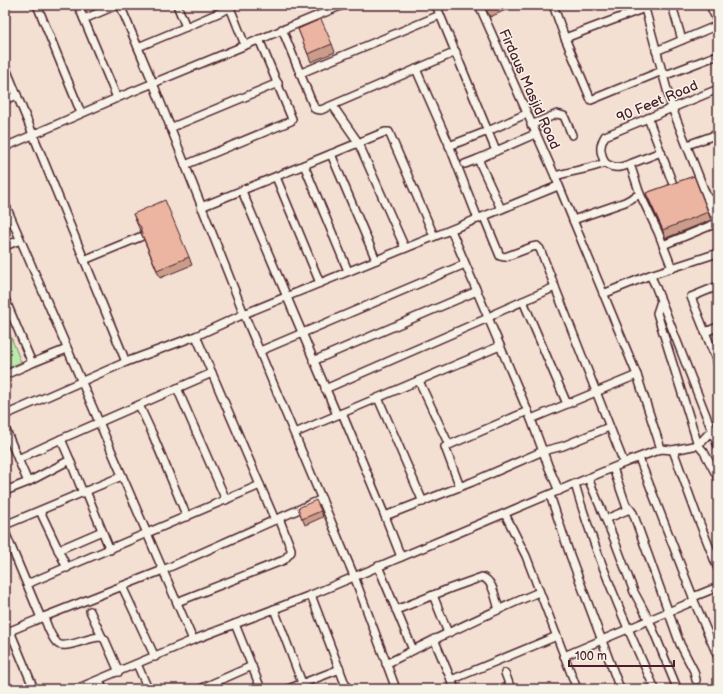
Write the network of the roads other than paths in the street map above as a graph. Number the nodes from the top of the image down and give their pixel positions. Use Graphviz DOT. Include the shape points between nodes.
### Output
graph roads {
  1 [pos="37,5"];
  2 [pos="78,5"];
  3 [pos="119,5"];
  4 [pos="177,5"];
  5 [pos="344,5"];
  6 [pos="436,5"];
  7 [pos="479,5"];
  8 [pos="553,5"];
  9 [pos="672,5"];
  10 [pos="710,5"];
  11 [pos="644,6"];
  12 [pos="229,7"];
  13 [pos="440,15"];
  14 [pos="84,19"];
  15 [pos="718,24"];
  16 [pos="186,27"];
  17 [pos="282,29"];
  18 [pos="565,38"];
  19 [pos="259,39"];
  20 [pos="682,40"];
  21 [pos="245,45"];
  22 [pos="138,47"];
  23 [pos="656,51"];
  24 [pos="456,52"];
  25 [pos="718,55"];
  26 [pos="5,66"];
  27 [pos="416,69"];
  28 [pos="301,73"];
  29 [pos="662,73"];
  30 [pos="153,83"];
  31 [pos="278,83"];
  32 [pos="718,89"];
  33 [pos="17,95"];
  34 [pos="117,98"];
  35 [pos="5,100"];
  36 [pos="333,106"];
  37 [pos="672,108"];
  38 [pos="81,113"];
  39 [pos="526,114"];
  40 [pos="648,118"];
  41 [pos="531,125"];
  42 [pos="170,128"];
  43 [pos="488,131"];
  44 [pos="34,134"];
  45 [pos="536,134"];
  46 [pos="572,135"];
  47 [pos="717,136"];
  48 [pos="358,142"];
  49 [pos="686,145"];
  50 [pos="449,146"];
  51 [pos="5,147"];
  52 [pos="496,151"];
  53 [pos="661,152"];
  54 [pos="332,154"];
  55 [pos="478,159"];
  56 [pos="605,163"];
  57 [pos="465,164"];
  58 [pos="630,164"];
  59 [pos="185,165"];
  60 [pos="304,165"];
  61 [pos="555,176"];
  62 [pos="276,177"];
  63 [pos="558,185"];
  64 [pos="242,191"];
  65 [pos="664,191"];
  66 [pos="651,195"];
  67 [pos="641,196"];
  68 [pos="718,197"];
  69 [pos="708,200"];
  70 [pos="5,204"];
  71 [pos="201,207"];
  72 [pos="501,209"];
  73 [pos="481,218"];
  74 [pos="573,220"];
  75 [pos="718,224"];
  76 [pos="451,230"];
  77 [pos="434,236"];
  78 [pos="140,237"];
  79 [pos="20,240"];
  80 [pos="663,245"];
  81 [pos="5,246"];
  82 [pos="405,248"];
  83 [pos="718,253"];
  84 [pos="84,260"];
  85 [pos="376,260"];
  86 [pos="465,264"];
  87 [pos="672,268"];
  88 [pos="348,271"];
  89 [pos="650,275"];
  90 [pos="320,283"];
  91 [pos="718,286"];
  92 [pos="555,287"];
  93 [pos="477,291"];
  94 [pos="603,294"];
  95 [pos="287,296"];
  96 [pos="5,299"];
  97 [pos="523,301"];
  98 [pos="661,302"];
  99 [pos="244,314"];
  100 [pos="488,318"];
  101 [pos="718,327"];
  102 [pos="705,332"];
  103 [pos="302,333"];
  104 [pos="196,336"];
  105 [pos="500,346"];
  106 [pos="67,349"];
  107 [pos="260,351"];
  108 [pos="313,361"];
  109 [pos="126,362"];
  110 [pos="32,363"];
  111 [pos="718,364"];
  112 [pos="212,373"];
  113 [pos="5,375"];
  114 [pos="637,376"];
  115 [pos="419,381"];
  116 [pos="81,382"];
  117 [pos="177,388"];
  118 [pos="326,389"];
  119 [pos="596,392"];
  120 [pos="378,398"];
  121 [pos="567,404"];
  122 [pos="139,405"];
  123 [pos="528,411"];
  124 [pos="339,414"];
  125 [pos="5,415"];
  126 [pos="531,419"];
  127 [pos="99,423"];
  128 [pos="610,427"];
  129 [pos="5,428"];
  130 [pos="713,428"];
  131 [pos="295,433"];
  132 [pos="61,439"];
  133 [pos="449,445"];
  134 [pos="698,445"];
  135 [pos="718,446"];
  136 [pos="661,449"];
  137 [pos="673,450"];
  138 [pos="543,451"];
  139 [pos="639,458"];
  140 [pos="18,460"];
  141 [pos="70,460"];
  142 [pos="624,463"];
  143 [pos="613,468"];
  144 [pos="122,476"];
  145 [pos="588,478"];
  146 [pos="718,478"];
  147 [pos="28,482"];
  148 [pos="575,484"];
  149 [pos="260,485"];
  150 [pos="460,487"];
  151 [pos="5,491"];
  152 [pos="559,491"];
  153 [pos="85,492"];
  154 [pos="550,495"];
  155 [pos="322,499"];
  156 [pos="226,500"];
  157 [pos="423,502"];
  158 [pos="630,509"];
  159 [pos="40,511"];
  160 [pos="505,514"];
  161 [pos="385,516"];
  162 [pos="186,517"];
  163 [pos="277,519"];
  164 [pos="606,519"];
  165 [pos="5,525"];
  166 [pos="102,531"];
  167 [pos="5,532"];
  168 [pos="147,534"];
  169 [pos="58,550"];
  170 [pos="110,550"];
  171 [pos="401,557"];
  172 [pos="378,566"];
  173 [pos="67,568"];
  174 [pos="718,569"];
  175 [pos="162,570"];
  176 [pos="354,576"];
  177 [pos="27,584"];
  178 [pos="122,586"];
  179 [pos="718,587"];
  180 [pos="539,592"];
  181 [pos="311,595"];
  182 [pos="433,595"];
  183 [pos="693,599"];
  184 [pos="177,602"];
  185 [pos="274,609"];
  186 [pos="499,609"];
  187 [pos="396,610"];
  188 [pos="90,611"];
  189 [pos="670,612"];
  190 [pos="42,618"];
  191 [pos="649,620"];
  192 [pos="235,624"];
  193 [pos="627,629"];
  194 [pos="7,632"];
  195 [pos="448,633"];
  196 [pos="557,636"];
  197 [pos="102,637"];
  198 [pos="434,639"];
  199 [pos="193,640"];
  200 [pos="602,640"];
  201 [pos="412,650"];
  202 [pos="564,656"];
  203 [pos="718,656"];
  204 [pos="155,657"];
  205 [pos="137,664"];
  206 [pos="386,664"];
  207 [pos="252,666"];
  208 [pos="340,669"];
  209 [pos="119,672"];
  210 [pos="505,674"];
  211 [pos="99,680"];
  212 [pos="451,680"];
  213 [pos="696,680"];
  214 [pos="302,683"];
  215 [pos="677,688"];
  216 [pos="34,689"];
  217 [pos="76,689"];
  218 [pos="103,689"];
  219 [pos="148,689"];
  220 [pos="200,689"];
  221 [pos="261,689"];
  222 [pos="288,689"];
  223 [pos="347,689"];
  224 [pos="396,689"];
  225 [pos="455,689"];
  226 [pos="511,689"];
  227 [pos="577,689"];
  228 [pos="620,689"];
  229 [pos="655,689"];
  1 -- 38 [label="street"];
  2 -- 14 [label="street"];
  3 -- 14 [label="street"];
  3 -- 22 [label="street"];
  4 -- 16 [label="street"];
  5 -- 17 [label="street"];
  6 -- 13 [label="street"];
  7 -- 39 [label="street"];
  7 -- 63 [label="street, Firdaus Masjid Road"];
  8 -- 18 [label="street"];
  9 -- 20 [label="street"];
  10 -- 15 [label="street"];
  11 -- 18 [label="street"];
  11 -- 23 [label="street"];
  12 -- 16 [label="street"];
  12 -- 21 [label="street"];
  13 -- 24 [label="street"];
  13 -- 28 [label="street"];
  14 -- 34 [label="street"];
  15 -- 20 [label="street"];
  16 -- 22 [label="street"];
  17 -- 19 [label="street"];
  17 -- 28 [label="street"];
  18 -- 29 [label="street" via="591,100"];
  19 -- 21 [label="street"];
  19 -- 31 [label="street"];
  20 -- 23 [label="street"];
  21 -- 30 [label="street"];
  22 -- 30 [label="street"];
  23 -- 29 [label="street"];
  24 -- 27 [label="street"];
  24 -- 43 [label="street"];
  25 -- 29 [label="street"];
  26 -- 33 [label="street"];
  27 -- 36 [label="street"];
  27 -- 50 [label="street"];
  28 -- 36 [label="street" via="315,109"];
  29 -- 37 [label="street"];
  30 -- 34 [label="street"];
  30 -- 42 [label="street"];
  31 -- 42 [label="street"];
  31 -- 59 [label="street" via="292,114 291,121"];
  32 -- 37 [label="street, 90 Feet Road"];
  33 -- 35 [label="street"];
  33 -- 44 [label="street"];
  34 -- 38 [label="street"];
  36 -- 48 [label="street"];
  37 -- 40 [label="street, 90 Feet Road"];
  37 -- 49 [label="street"];
  38 -- 44 [label="street"];
  39 -- 41 [label="street"];
  39 -- 43 [label="street"];
  40 -- 53 [label="street"];
  40 -- 56 [label="street, 90 Feet Road" via="606,136 600,152"];
  41 -- 45 [label="street"];
  41 -- 46 [label="street" via="557,114 564,116"];
  42 -- 59 [label="street"];
  43 -- 50 [label="street"];
  43 -- 52 [label="street"];
  44 -- 51 [label="street"];
  44 -- 84 [label="street"];
  45 -- 52 [label="street"];
  45 -- 61 [label="street"];
  47 -- 49 [label="street"];
  48 -- 54 [label="street"];
  48 -- 77 [label="street" via="389,132"];
  48 -- 82 [label="street"];
  49 -- 69 [label="street" via="696,180"];
  50 -- 73 [label="street"];
  52 -- 55 [label="street"];
  53 -- 58 [label="street"];
  53 -- 65 [label="street" via="677,186"];
  54 -- 60 [label="street"];
  54 -- 85 [label="street"];
  55 -- 57 [label="street"];
  55 -- 72 [label="street"];
  56 -- 58 [label="street" via="618,168"];
  56 -- 61 [label="street"];
  58 -- 67 [label="street"];
  59 -- 71 [label="street"];
  60 -- 62 [label="street"];
  60 -- 88 [label="street"];
  61 -- 63 [label="street"];
  62 -- 64 [label="street"];
  62 -- 90 [label="street"];
  63 -- 72 [label="street"];
  63 -- 74 [label="street"];
  64 -- 71 [label="street"];
  64 -- 95 [label="street"];
  66 -- 67 [label="street"];
  67 -- 74 [label="street"];
  67 -- 80 [label="street"];
  68 -- 69 [label="street"];
  69 -- 75 [label="street"];
  70 -- 79 [label="street"];
  71 -- 99 [label="street"];
  72 -- 73 [label="street"];
  73 -- 76 [label="street"];
  73 -- 92 [label="street" via="500,256 505,257 537,246"];
  74 -- 94 [label="street"];
  75 -- 80 [label="street"];
  76 -- 77 [label="street"];
  76 -- 86 [label="street"];
  77 -- 82 [label="street"];
  78 -- 84 [label="street"];
  79 -- 81 [label="street"];
  79 -- 106 [label="street"];
  80 -- 87 [label="street"];
  82 -- 85 [label="street"];
  83 -- 87 [label="street"];
  84 -- 109 [label="street"];
  85 -- 88 [label="street"];
  86 -- 93 [label="street"];
  86 -- 103 [label="street"];
  87 -- 89 [label="street"];
  88 -- 90 [label="street"];
  89 -- 94 [label="street"];
  89 -- 98 [label="street"];
  90 -- 95 [label="street"];
  91 -- 102 [label="street" via="691,297"];
  92 -- 97 [label="street"];
  92 -- 119 [label="street"];
  93 -- 100 [label="street"];
  93 -- 108 [label="street"];
  94 -- 114 [label="street"];
  95 -- 99 [label="street"];
  95 -- 103 [label="street"];
  96 -- 110 [label="street"];
  97 -- 100 [label="street"];
  97 -- 121 [label="street"];
  98 -- 130 [label="street"];
  98 -- 134 [label="street" via="657,313"];
  99 -- 104 [label="street"];
  99 -- 107 [label="street"];
  100 -- 105 [label="street"];
  100 -- 118 [label="street"];
  101 -- 102 [label="street"];
  102 -- 111 [label="street"];
  103 -- 107 [label="street"];
  103 -- 108 [label="street"];
  104 -- 109 [label="street"];
  104 -- 112 [label="street"];
  105 -- 115 [label="street"];
  105 -- 123 [label="street"];
  106 -- 110 [label="street"];
  106 -- 116 [label="street"];
  107 -- 131 [label="street"];
  108 -- 118 [label="street"];
  109 -- 116 [label="street"];
  110 -- 113 [label="street"];
  112 -- 117 [label="street"];
  112 -- 149 [label="street"];
  114 -- 119 [label="street"];
  114 -- 136 [label="street"];
  115 -- 120 [label="street"];
  115 -- 133 [label="street"];
  116 -- 125 [label="street"];
  116 -- 127 [label="street"];
  117 -- 122 [label="street"];
  117 -- 156 [label="street"];
  118 -- 124 [label="street"];
  119 -- 121 [label="street"];
  119 -- 128 [label="street"];
  120 -- 124 [label="street"];
  120 -- 157 [label="street"];
  121 -- 126 [label="street"];
  122 -- 127 [label="street"];
  122 -- 162 [label="street"];
  123 -- 126 [label="street"];
  123 -- 133 [label="street"];
  124 -- 131 [label="street"];
  124 -- 161 [label="street"];
  126 -- 138 [label="street"];
  127 -- 132 [label="street"];
  127 -- 144 [label="street"];
  128 -- 138 [label="street" via="563,446"];
  128 -- 142 [label="street"];
  129 -- 140 [label="street"];
  130 -- 134 [label="street"];
  130 -- 135 [label="street"];
  131 -- 155 [label="street"];
  132 -- 140 [label="street"];
  132 -- 141 [label="street"];
  133 -- 150 [label="street" via="445,447"];
  134 -- 137 [label="street"];
  134 -- 146 [label="street"];
  136 -- 137 [label="street"];
  136 -- 139 [label="street"];
  137 -- 174 [label="street"];
  138 -- 150 [label="street"];
  138 -- 152 [label="street"];
  139 -- 142 [label="street"];
  139 -- 183 [label="street"];
  140 -- 147 [label="street"];
  141 -- 147 [label="street"];
  141 -- 153 [label="street"];
  142 -- 143 [label="street"];
  143 -- 145 [label="street"];
  143 -- 158 [label="street" via="626,506"];
  144 -- 153 [label="street"];
  144 -- 168 [label="street"];
  145 -- 148 [label="street"];
  145 -- 164 [label="street"];
  147 -- 151 [label="street"];
  148 -- 152 [label="street"];
  148 -- 193 [label="street" via="586,523"];
  149 -- 156 [label="street"];
  149 -- 163 [label="street"];
  150 -- 157 [label="street"];
  152 -- 154 [label="street"];
  153 -- 159 [label="street"];
  153 -- 166 [label="street"];
  154 -- 160 [label="street"];
  154 -- 200 [label="street"];
  155 -- 163 [label="street"];
  155 -- 176 [label="street"];
  156 -- 162 [label="street"];
  157 -- 161 [label="street"];
  158 -- 164 [label="street"];
  158 -- 189 [label="street"];
  159 -- 165 [label="street"];
  159 -- 169 [label="street"];
  160 -- 171 [label="street"];
  160 -- 180 [label="street" via="526,556"];
  161 -- 171 [label="street"];
  162 -- 168 [label="street"];
  163 -- 175 [label="street"];
  163 -- 184 [label="street" via="291,548 291,552 284,560"];
  164 -- 191 [label="street" via="634,592"];
  166 -- 169 [label="street"];
  166 -- 170 [label="street"];
  167 -- 177 [label="street"];
  168 -- 170 [label="street"];
  168 -- 175 [label="street"];
  169 -- 173 [label="street"];
  170 -- 173 [label="street"];
  171 -- 172 [label="street"];
  172 -- 176 [label="street"];
  172 -- 187 [label="street"];
  173 -- 177 [label="street"];
  175 -- 178 [label="street"];
  175 -- 184 [label="street"];
  176 -- 181 [label="street"];
  176 -- 206 [label="street"];
  177 -- 190 [label="street"];
  178 -- 190 [label="street"];
  178 -- 204 [label="street"];
  179 -- 183 [label="street"];
  180 -- 186 [label="street"];
  180 -- 196 [label="street"];
  181 -- 185 [label="street"];
  181 -- 208 [label="street"];
  182 -- 186 [label="street" via="482,577 491,585"];
  182 -- 187 [label="street"];
  182 -- 195 [label="street"];
  183 -- 189 [label="street"];
  183 -- 203 [label="street"];
  184 -- 199 [label="street"];
  185 -- 192 [label="street"];
  185 -- 214 [label="street"];
  186 -- 195 [label="street"];
  187 -- 201 [label="street"];
  188 -- 197 [label="street"];
  189 -- 191 [label="street"];
  189 -- 213 [label="street" via="680,644"];
  190 -- 194 [label="street"];
  190 -- 197 [label="street" via="61,646 90,637"];
  191 -- 193 [label="street"];
  191 -- 215 [label="street"];
  192 -- 199 [label="street"];
  192 -- 207 [label="street"];
  193 -- 200 [label="street"];
  193 -- 229 [label="street"];
  194 -- 216 [label="street"];
  195 -- 198 [label="street"];
  196 -- 202 [label="street"];
  196 -- 212 [label="street"];
  197 -- 209 [label="street"];
  198 -- 201 [label="street"];
  198 -- 212 [label="street"];
  199 -- 204 [label="street"];
  200 -- 202 [label="street"];
  200 -- 228 [label="street"];
  201 -- 206 [label="street"];
  202 -- 227 [label="street"];
  204 -- 205 [label="street"];
  205 -- 209 [label="street"];
  205 -- 219 [label="street"];
  206 -- 224 [label="street"];
  207 -- 220 [label="street"];
  207 -- 221 [label="street"];
  208 -- 214 [label="street"];
  208 -- 223 [label="street"];
  209 -- 211 [label="street"];
  210 -- 226 [label="street"];
  211 -- 217 [label="street"];
  211 -- 218 [label="street"];
  212 -- 225 [label="street"];
  214 -- 222 [label="street"];
}
